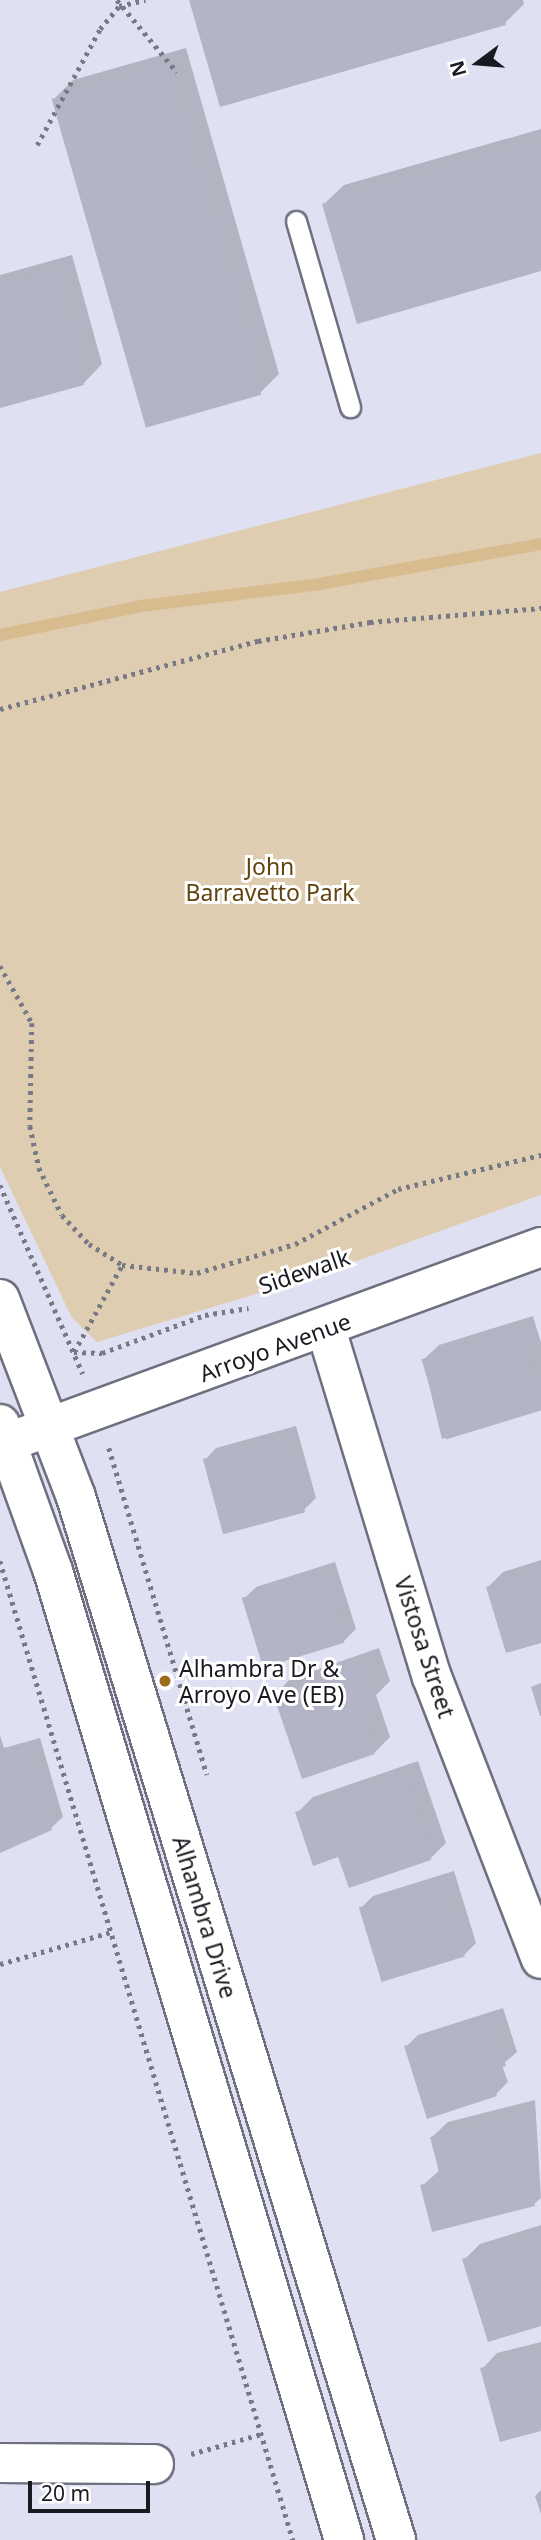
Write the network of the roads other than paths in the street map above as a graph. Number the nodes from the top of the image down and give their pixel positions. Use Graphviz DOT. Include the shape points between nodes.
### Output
graph roads {
  1 [pos="296,221"];
  2 [pos="350,407"];
  3 [pos="541,1247"];
  4 [pos="0,1299"];
  5 [pos="326,1329"];
  6 [pos="51,1426"];
  7 [pos="2,1437"];
  8 [pos="541,1959"];
  9 [pos="0,2463"];
  10 [pos="154,2464"];
  11 [pos="344,2540"];
  12 [pos="396,2540"];
  1 -- 2 [label="lane"];
  3 -- 5 [label="main road, Arroyo Avenue"];
  4 -- 6 [label="main road, Alhambra Drive"];
  5 -- 6 [label="main road, Arroyo Avenue"];
  5 -- 8 [label="main road, Vistosa Street" via="432,1677"];
  6 -- 7 [label="main road, Arroyo Avenue"];
  6 -- 12 [label="main road, Alhambra Drive"];
  7 -- 11 [label="main road, Alhambra Drive" via="53,1571"];
  9 -- 10 [label="main road"];
}
